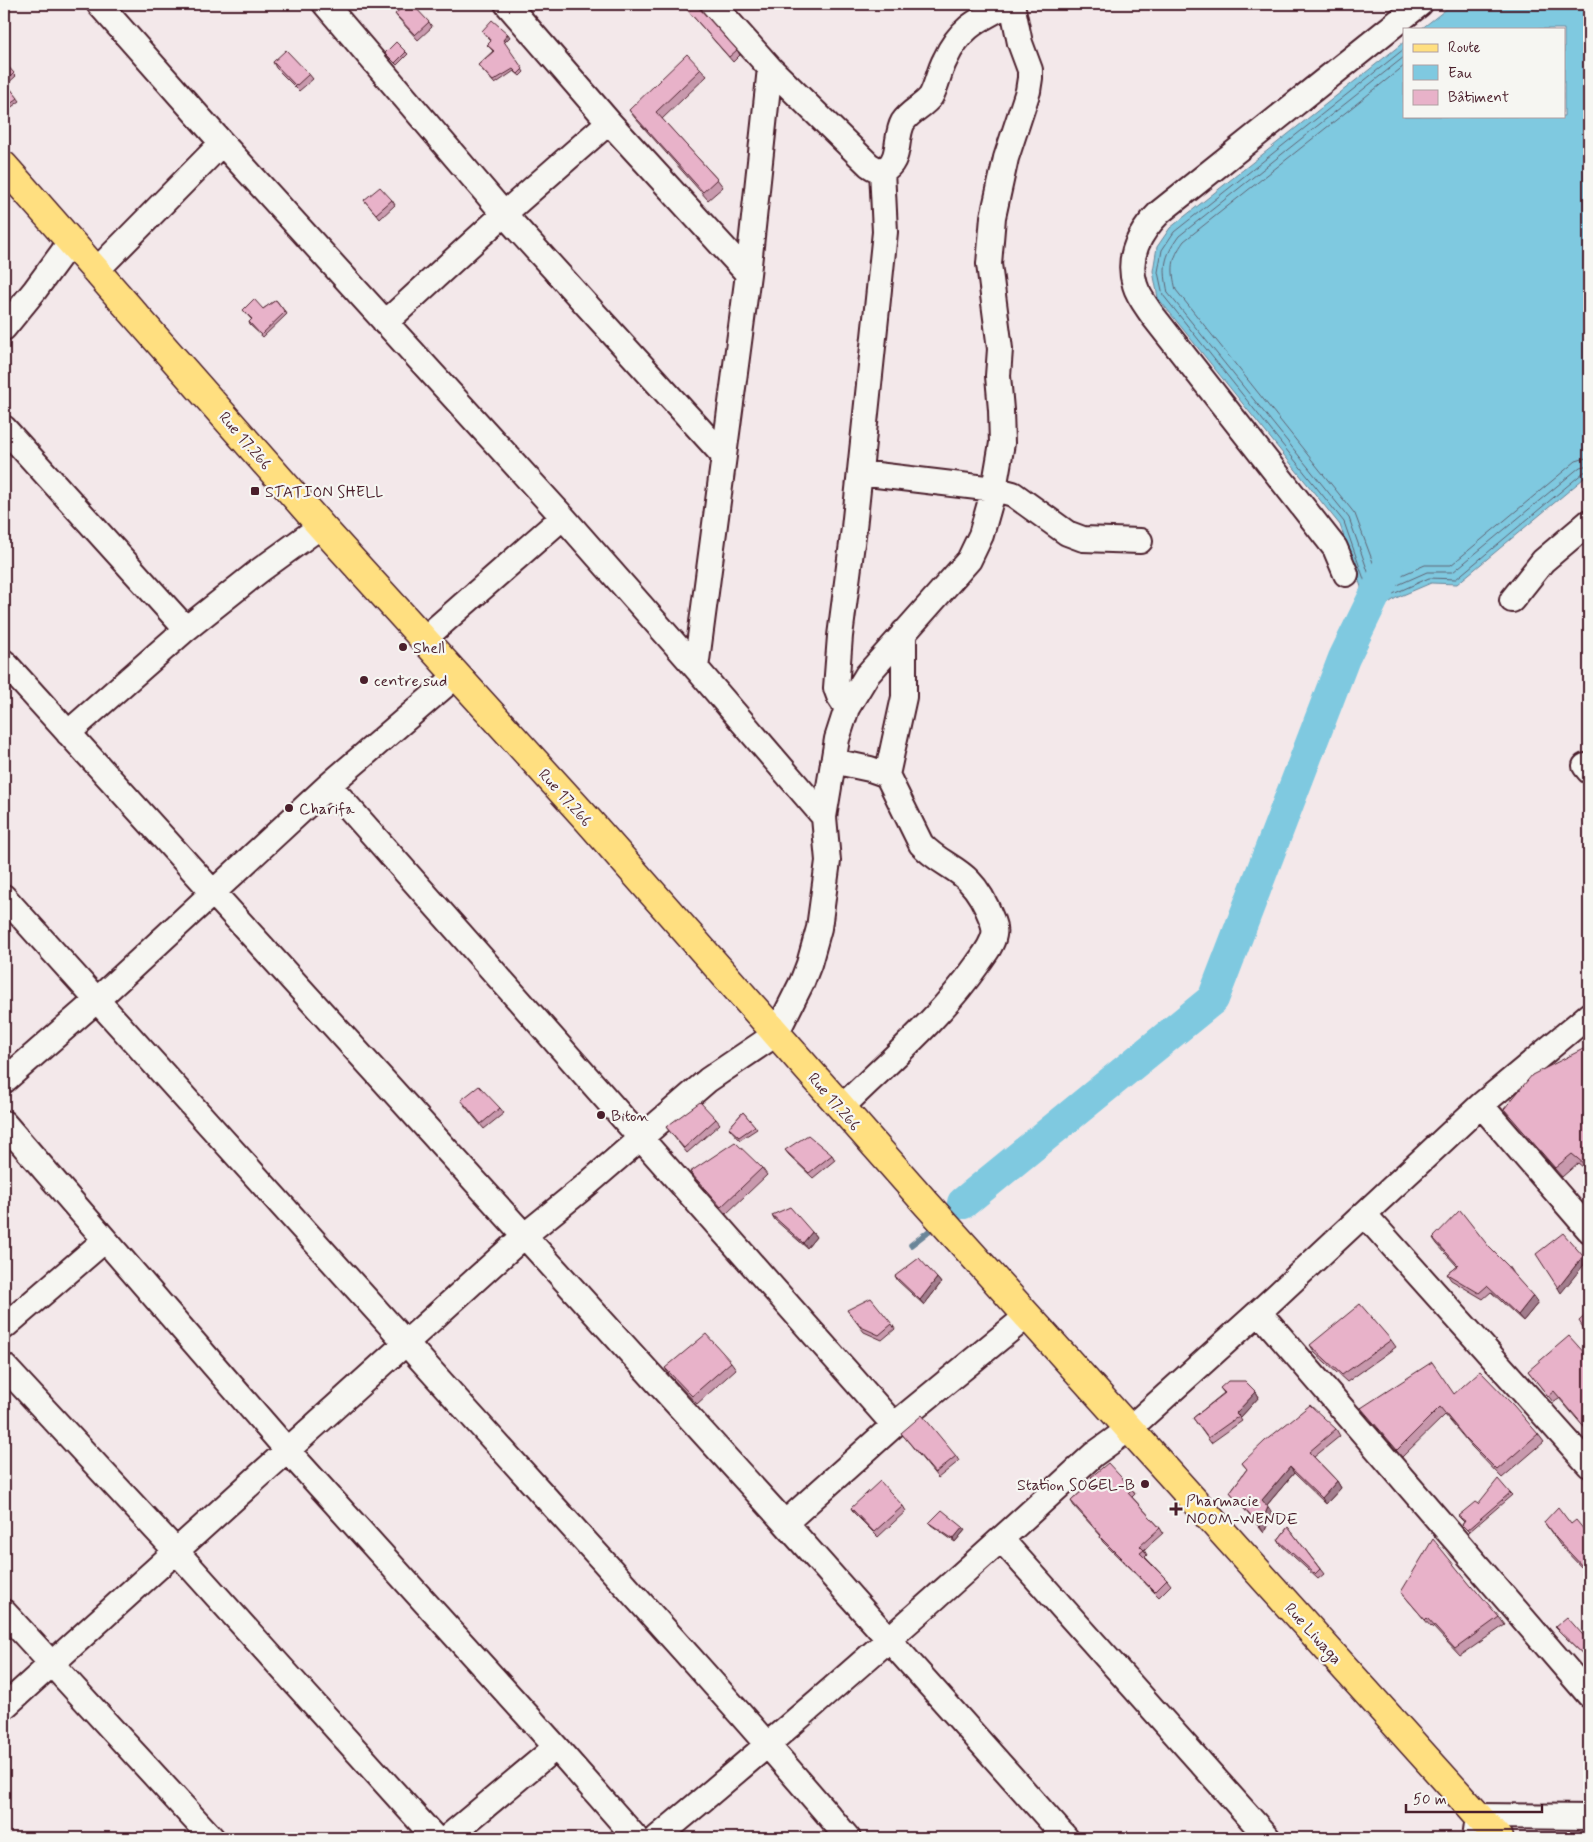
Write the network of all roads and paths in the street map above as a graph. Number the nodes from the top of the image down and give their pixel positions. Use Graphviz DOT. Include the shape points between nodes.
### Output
graph roads {
  1 [pos="99,4"];
  2 [pos="325,4"];
  3 [pos="507,4"];
  4 [pos="713,4"];
  5 [pos="1010,4"];
  6 [pos="1420,4"];
  7 [pos="770,68"];
  8 [pos="609,122"];
  9 [pos="222,143"];
  10 [pos="4,166"];
  11 [pos="882,170"];
  12 [pos="504,214"];
  13 [pos="71,241"];
  14 [pos="97,270"];
  15 [pos="748,274"];
  16 [pos="385,322"];
  17 [pos="4,328"];
  18 [pos="4,428"];
  19 [pos="723,455"];
  20 [pos="860,473"];
  21 [pos="994,488"];
  22 [pos="562,517"];
  23 [pos="321,526"];
  24 [pos="1588,527"];
  25 [pos="1140,541"];
  26 [pos="1346,574"];
  27 [pos="1512,600"];
  28 [pos="186,629"];
  29 [pos="904,632"];
  30 [pos="424,639"];
  31 [pos="4,662"];
  32 [pos="696,668"];
  33 [pos="456,676"];
  34 [pos="847,708"];
  35 [pos="68,733"];
  36 [pos="833,761"];
  37 [pos="886,775"];
  38 [pos="329,785"];
  39 [pos="824,817"];
  40 [pos="213,891"];
  41 [pos="4,897"];
  42 [pos="98,999"];
  43 [pos="1589,1015"];
  44 [pos="776,1034"];
  45 [pos="4,1081"];
  46 [pos="1481,1105"];
  47 [pos="841,1108"];
  48 [pos="4,1123"];
  49 [pos="641,1138"];
  50 [pos="1364,1214"];
  51 [pos="1589,1230"];
  52 [pos="525,1235"];
  53 [pos="105,1240"];
  54 [pos="1259,1312"];
  55 [pos="1027,1316"];
  56 [pos="4,1327"];
  57 [pos="404,1342"];
  58 [pos="4,1366"];
  59 [pos="894,1425"];
  60 [pos="1129,1429"];
  61 [pos="288,1451"];
  62 [pos="1587,1457"];
  63 [pos="785,1522"];
  64 [pos="1001,1539"];
  65 [pos="176,1551"];
  66 [pos="4,1612"];
  67 [pos="889,1640"];
  68 [pos="51,1664"];
  69 [pos="1589,1695"];
  70 [pos="4,1707"];
  71 [pos="769,1745"];
  72 [pos="556,1747"];
  73 [pos="1589,1817"];
  74 [pos="1477,1827"];
  75 [pos="212,1838"];
  76 [pos="435,1838"];
  77 [pos="447,1838"];
  78 [pos="636,1838"];
  79 [pos="657,1838"];
  80 [pos="848,1838"];
  81 [pos="1066,1838"];
  82 [pos="1268,1838"];
  83 [pos="1498,1838"];
  1 -- 9 [label="street"];
  2 -- 12 [label="street"];
  3 -- 8 [label="street"];
  4 -- 7 [label="street"];
  5 -- 11 [label="street" via="972,23 957,37 930,97 904,121 892,162"];
  5 -- 21 [label="street" via="1030,78 1006,158 993,218 989,264 1000,349 998,376 1002,443"];
  6 -- 26 [label="street" via="1160,212 1147,225 1131,262 1135,287 1153,316 1335,548"];
  7 -- 11 [label="street" via="869,165"];
  7 -- 15 [label="street"];
  8 -- 12 [label="street"];
  8 -- 15 [label="street"];
  9 -- 14 [label="street"];
  9 -- 16 [label="street"];
  10 -- 13 [label="main road, Rue 17.266"];
  11 -- 20 [label="street" via="885,232"];
  12 -- 16 [label="street"];
  12 -- 19 [label="street"];
  13 -- 14 [label="main road, Rue 17.266"];
  13 -- 17 [label="street"];
  14 -- 23 [label="main road, Rue 17.266"];
  15 -- 19 [label="street"];
  16 -- 22 [label="street"];
  18 -- 28 [label="street"];
  19 -- 32 [label="street"];
  20 -- 21 [label="street"];
  20 -- 34 [label="street" via="836,688"];
  21 -- 25 [label="street" via="1013,494 1067,533 1083,539"];
  21 -- 29 [label="street" via="981,535 969,560"];
  22 -- 30 [label="street"];
  22 -- 32 [label="street"];
  23 -- 28 [label="street"];
  23 -- 30 [label="main road, Rue 17.266"];
  24 -- 27 [label="street" via="1543,561"];
  28 -- 35 [label="street"];
  29 -- 34 [label="street" via="866,675"];
  29 -- 37 [label="street" via="904,697"];
  30 -- 33 [label="main road, Rue 17.266"];
  31 -- 35 [label="street"];
  32 -- 39 [label="street"];
  33 -- 38 [label="street"];
  33 -- 44 [label="main road, Rue 17.266"];
  34 -- 36 [label="street" via="836,739"];
  35 -- 40 [label="street"];
  36 -- 37 [label="street" via="870,768"];
  36 -- 39 [label="street"];
  37 -- 47 [label="street" via="921,844 968,880 995,929 988,948 962,987"];
  38 -- 40 [label="street"];
  38 -- 49 [label="street"];
  39 -- 44 [label="street" via="828,861 819,928 805,973"];
  40 -- 42 [label="street"];
  40 -- 52 [label="street"];
  41 -- 42 [label="street"];
  42 -- 45 [label="street"];
  42 -- 57 [label="street"];
  43 -- 46 [label="street"];
  44 -- 47 [label="main road, Rue 17.266"];
  44 -- 49 [label="street" via="708,1080"];
  46 -- 50 [label="street"];
  46 -- 51 [label="street"];
  47 -- 55 [label="main road, Rue 17.266"];
  48 -- 53 [label="street"];
  49 -- 52 [label="street"];
  49 -- 59 [label="street"];
  50 -- 54 [label="street"];
  50 -- 62 [label="street"];
  52 -- 57 [label="street"];
  52 -- 63 [label="street"];
  53 -- 56 [label="street"];
  53 -- 61 [label="street"];
  54 -- 60 [label="street"];
  54 -- 69 [label="street"];
  55 -- 59 [label="street"];
  55 -- 60 [label="main road, Rue 17.266"];
  57 -- 61 [label="street"];
  57 -- 71 [label="street"];
  58 -- 65 [label="street"];
  59 -- 63 [label="street"];
  60 -- 64 [label="street" via="1093,1455"];
  60 -- 74 [label="main road, Rue Liwaga"];
  61 -- 65 [label="street"];
  61 -- 72 [label="street"];
  63 -- 67 [label="street"];
  64 -- 67 [label="street"];
  64 -- 82 [label="street"];
  65 -- 68 [label="street"];
  65 -- 76 [label="street"];
  66 -- 68 [label="street"];
  67 -- 71 [label="street"];
  67 -- 81 [label="street"];
  68 -- 70 [label="street"];
  68 -- 75 [label="street"];
  71 -- 79 [label="street"];
  71 -- 80 [label="street"];
  72 -- 77 [label="street"];
  72 -- 78 [label="street"];
  73 -- 74 [label="street"];
  74 -- 83 [label="main road, Rue Liwaga"];
}
